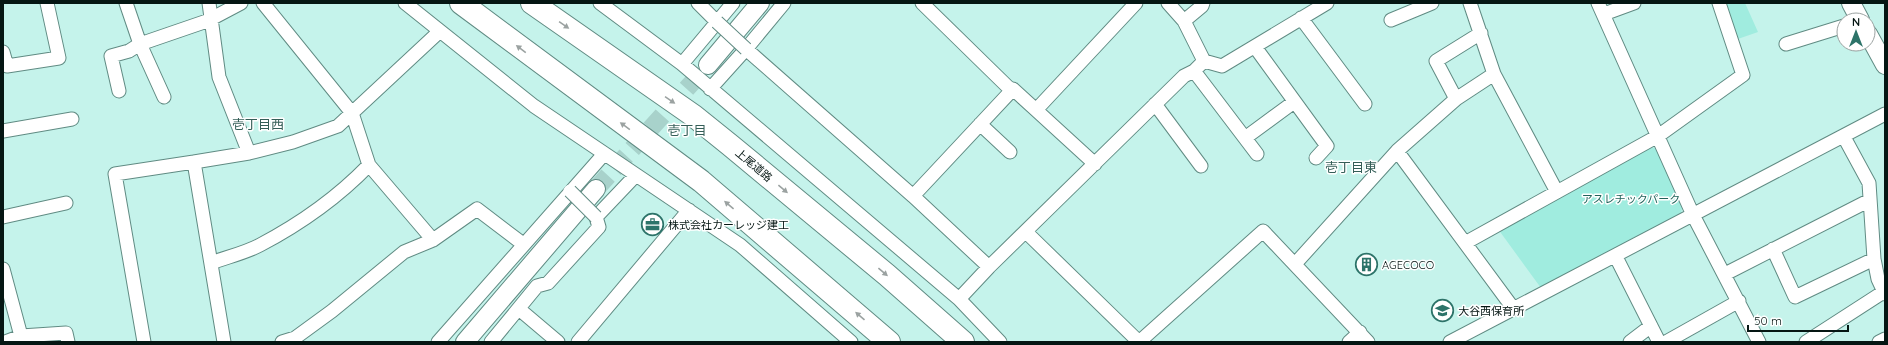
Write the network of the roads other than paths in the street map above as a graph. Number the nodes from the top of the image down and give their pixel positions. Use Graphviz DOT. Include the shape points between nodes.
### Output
graph roads {
  1 [pos="47,3"];
  2 [pos="126,3"];
  3 [pos="209,3"];
  4 [pos="241,3"];
  5 [pos="263,3"];
  6 [pos="405,3"];
  7 [pos="461,3"];
  8 [pos="532,3"];
  9 [pos="600,3"];
  10 [pos="698,3"];
  11 [pos="734,3"];
  12 [pos="760,3"];
  13 [pos="784,3"];
  14 [pos="922,3"];
  15 [pos="1136,3"];
  16 [pos="1168,3"];
  17 [pos="1203,3"];
  18 [pos="1327,3"];
  19 [pos="1432,3"];
  20 [pos="1470,3"];
  21 [pos="1634,3"];
  22 [pos="1719,3"];
  23 [pos="1851,3"];
  24 [pos="1601,8"];
  25 [pos="1306,11"];
  26 [pos="1856,12"];
  27 [pos="210,19"];
  28 [pos="1391,20"];
  29 [pos="1184,21"];
  30 [pos="718,22"];
  31 [pos="1836,28"];
  32 [pos="440,31"];
  33 [pos="1481,34"];
  34 [pos="140,44"];
  35 [pos="1786,44"];
  36 [pos="1255,46"];
  37 [pos="746,49"];
  38 [pos="1876,49"];
  39 [pos="3,52"];
  40 [pos="1204,61"];
  41 [pos="682,64"];
  42 [pos="708,65"];
  43 [pos="1885,65"];
  44 [pos="1194,71"];
  45 [pos="1494,74"];
  46 [pos="710,89"];
  47 [pos="119,91"];
  48 [pos="1012,91"];
  49 [pos="164,97"];
  50 [pos="1456,98"];
  51 [pos="1294,102"];
  52 [pos="1156,104"];
  53 [pos="1365,104"];
  54 [pos="1036,110"];
  55 [pos="352,113"];
  56 [pos="1885,114"];
  57 [pos="72,119"];
  58 [pos="980,124"];
  59 [pos="3,131"];
  60 [pos="1658,136"];
  61 [pos="1844,137"];
  62 [pos="1245,138"];
  63 [pos="1397,150"];
  64 [pos="1010,152"];
  65 [pos="249,153"];
  66 [pos="604,154"];
  67 [pos="1257,154"];
  68 [pos="1316,158"];
  69 [pos="194,162"];
  70 [pos="1095,164"];
  71 [pos="369,165"];
  72 [pos="1201,166"];
  73 [pos="635,176"];
  74 [pos="596,189"];
  75 [pos="570,192"];
  76 [pos="1557,192"];
  77 [pos="913,196"];
  78 [pos="1870,200"];
  79 [pos="66,202"];
  80 [pos="689,210"];
  81 [pos="1694,215"];
  82 [pos="3,217"];
  83 [pos="596,217"];
  84 [pos="1026,232"];
  85 [pos="433,240"];
  86 [pos="1465,243"];
  87 [pos="523,244"];
  88 [pos="1773,249"];
  89 [pos="1616,257"];
  90 [pos="1874,259"];
  91 [pos="211,263"];
  92 [pos="1295,264"];
  93 [pos="989,267"];
  94 [pos="3,269"];
  95 [pos="1725,274"];
  96 [pos="1884,292"];
  97 [pos="959,299"];
  98 [pos="1739,302"];
  99 [pos="1513,308"];
  100 [pos="519,309"];
  101 [pos="507,323"];
  102 [pos="1651,326"];
  103 [pos="21,336"];
  104 [pos="1364,337"];
  105 [pos="1885,338"];
  106 [pos="5,342"];
  107 [pos="68,342"];
  108 [pos="144,342"];
  109 [pos="224,342"];
  110 [pos="282,342"];
  111 [pos="438,342"];
  112 [pos="465,342"];
  113 [pos="491,342"];
  114 [pos="497,342"];
  115 [pos="558,342"];
  116 [pos="578,342"];
  117 [pos="851,342"];
  118 [pos="889,342"];
  119 [pos="963,342"];
  120 [pos="1000,342"];
  121 [pos="1139,342"];
  122 [pos="1348,342"];
  123 [pos="1450,342"];
  124 [pos="1630,342"];
  125 [pos="1659,342"];
  126 [pos="1666,342"];
  127 [pos="1759,342"];
  128 [pos="1806,342"];
  129 [pos="1879,342"];
  1 -- 39 [label="street" via="59,58 7,66"];
  2 -- 34 [label="street"];
  3 -- 27 [label="street"];
  4 -- 27 [label="street"];
  5 -- 55 [label="street"];
  6 -- 32 [label="street"];
  118 -- 7 [label="highway, one-way" via="701,181"];
  8 -- 119 [label="highway, 上尾道路, one-way" via="694,116 881,270"];
  9 -- 41 [label="street"];
  10 -- 30 [label="street"];
  11 -- 30 [label="street"];
  12 -- 42 [label="street"];
  13 -- 37 [label="street"];
  14 -- 48 [label="street"];
  15 -- 54 [label="street"];
  16 -- 29 [label="street"];
  17 -- 29 [label="street"];
  18 -- 25 [label="street"];
  19 -- 28 [label="street"];
  20 -- 33 [label="street"];
  21 -- 24 [label="street"];
  22 -- 60 [label="street" via="1743,75"];
  23 -- 26 [label="street"];
  24 -- 60 [label="street"];
  25 -- 36 [label="street"];
  25 -- 53 [label="street"];
  27 -- 34 [label="street"];
  27 -- 65 [label="street" via="219,77"];
  29 -- 40 [label="street"];
  30 -- 37 [label="street, bridge"];
  30 -- 41 [label="street"];
  31 -- 35 [label="street"];
  32 -- 55 [label="street"];
  32 -- 66 [label="street" via="534,106"];
  33 -- 45 [label="street"];
  33 -- 50 [label="street" via="1436,61"];
  34 -- 47 [label="street" via="129,51 112,56"];
  34 -- 49 [label="street"];
  36 -- 40 [label="street" via="1222,66"];
  36 -- 51 [label="street"];
  37 -- 46 [label="street"];
  37 -- 77 [label="street"];
  38 -- 43 [label="street"];
  40 -- 44 [label="street"];
  41 -- 46 [label="street"];
  44 -- 52 [label="street" via="1184,76"];
  44 -- 62 [label="street"];
  45 -- 50 [label="street"];
  45 -- 76 [label="street"];
  46 -- 97 [label="street"];
  48 -- 54 [label="street" via="1013,89"];
  48 -- 58 [label="street"];
  50 -- 63 [label="street"];
  51 -- 62 [label="street"];
  51 -- 68 [label="street" via="1327,146"];
  52 -- 70 [label="street"];
  52 -- 72 [label="street"];
  54 -- 70 [label="street"];
  55 -- 65 [label="street" via="338,126 293,142"];
  55 -- 71 [label="street"];
  56 -- 61 [label="street"];
  57 -- 59 [label="street"];
  58 -- 64 [label="street"];
  58 -- 77 [label="street"];
  60 -- 76 [label="street"];
  60 -- 81 [label="street"];
  61 -- 78 [label="street" via="1868,183"];
  61 -- 81 [label="street"];
  62 -- 67 [label="street"];
  63 -- 86 [label="street"];
  63 -- 92 [label="street"];
  65 -- 69 [label="street"];
  66 -- 73 [label="street"];
  66 -- 75 [label="street"];
  69 -- 91 [label="street"];
  69 -- 108 [label="street" via="115,174"];
  70 -- 84 [label="street"];
  71 -- 85 [label="street"];
  71 -- 91 [label="street" via="351,183 307,216 259,246"];
  73 -- 80 [label="street"];
  73 -- 83 [label="street"];
  74 -- 112 [label="street"];
  75 -- 83 [label="street, bridge"];
  75 -- 87 [label="street"];
  76 -- 86 [label="street"];
  77 -- 93 [label="street"];
  78 -- 88 [label="street"];
  78 -- 90 [label="street"];
  79 -- 82 [label="street"];
  80 -- 116 [label="street"];
  80 -- 117 [label="street" via="740,245"];
  81 -- 89 [label="street"];
  81 -- 95 [label="street"];
  83 -- 100 [label="street" via="599,227 548,283 537,286"];
  84 -- 93 [label="street"];
  84 -- 121 [label="street"];
  85 -- 87 [label="street" via="477,208"];
  85 -- 110 [label="street" via="404,252 332,311 295,338"];
  86 -- 99 [label="street"];
  87 -- 111 [label="street"];
  88 -- 90 [label="street" via="1796,297"];
  88 -- 95 [label="street"];
  89 -- 99 [label="street"];
  89 -- 102 [label="street"];
  90 -- 96 [label="street"];
  91 -- 109 [label="street"];
  92 -- 104 [label="street"];
  92 -- 121 [label="street" via="1262,231"];
  93 -- 97 [label="street"];
  94 -- 103 [label="street"];
  95 -- 98 [label="street"];
  96 -- 128 [label="street"];
  97 -- 120 [label="street"];
  98 -- 126 [label="street"];
  98 -- 127 [label="street"];
  99 -- 123 [label="street"];
  100 -- 101 [label="street"];
  100 -- 115 [label="street"];
  101 -- 113 [label="street"];
  101 -- 114 [label="street"];
  102 -- 124 [label="street"];
  102 -- 125 [label="street"];
  103 -- 106 [label="street"];
  103 -- 107 [label="street" via="66,333"];
  104 -- 122 [label="street"];
  105 -- 129 [label="street"];
}
